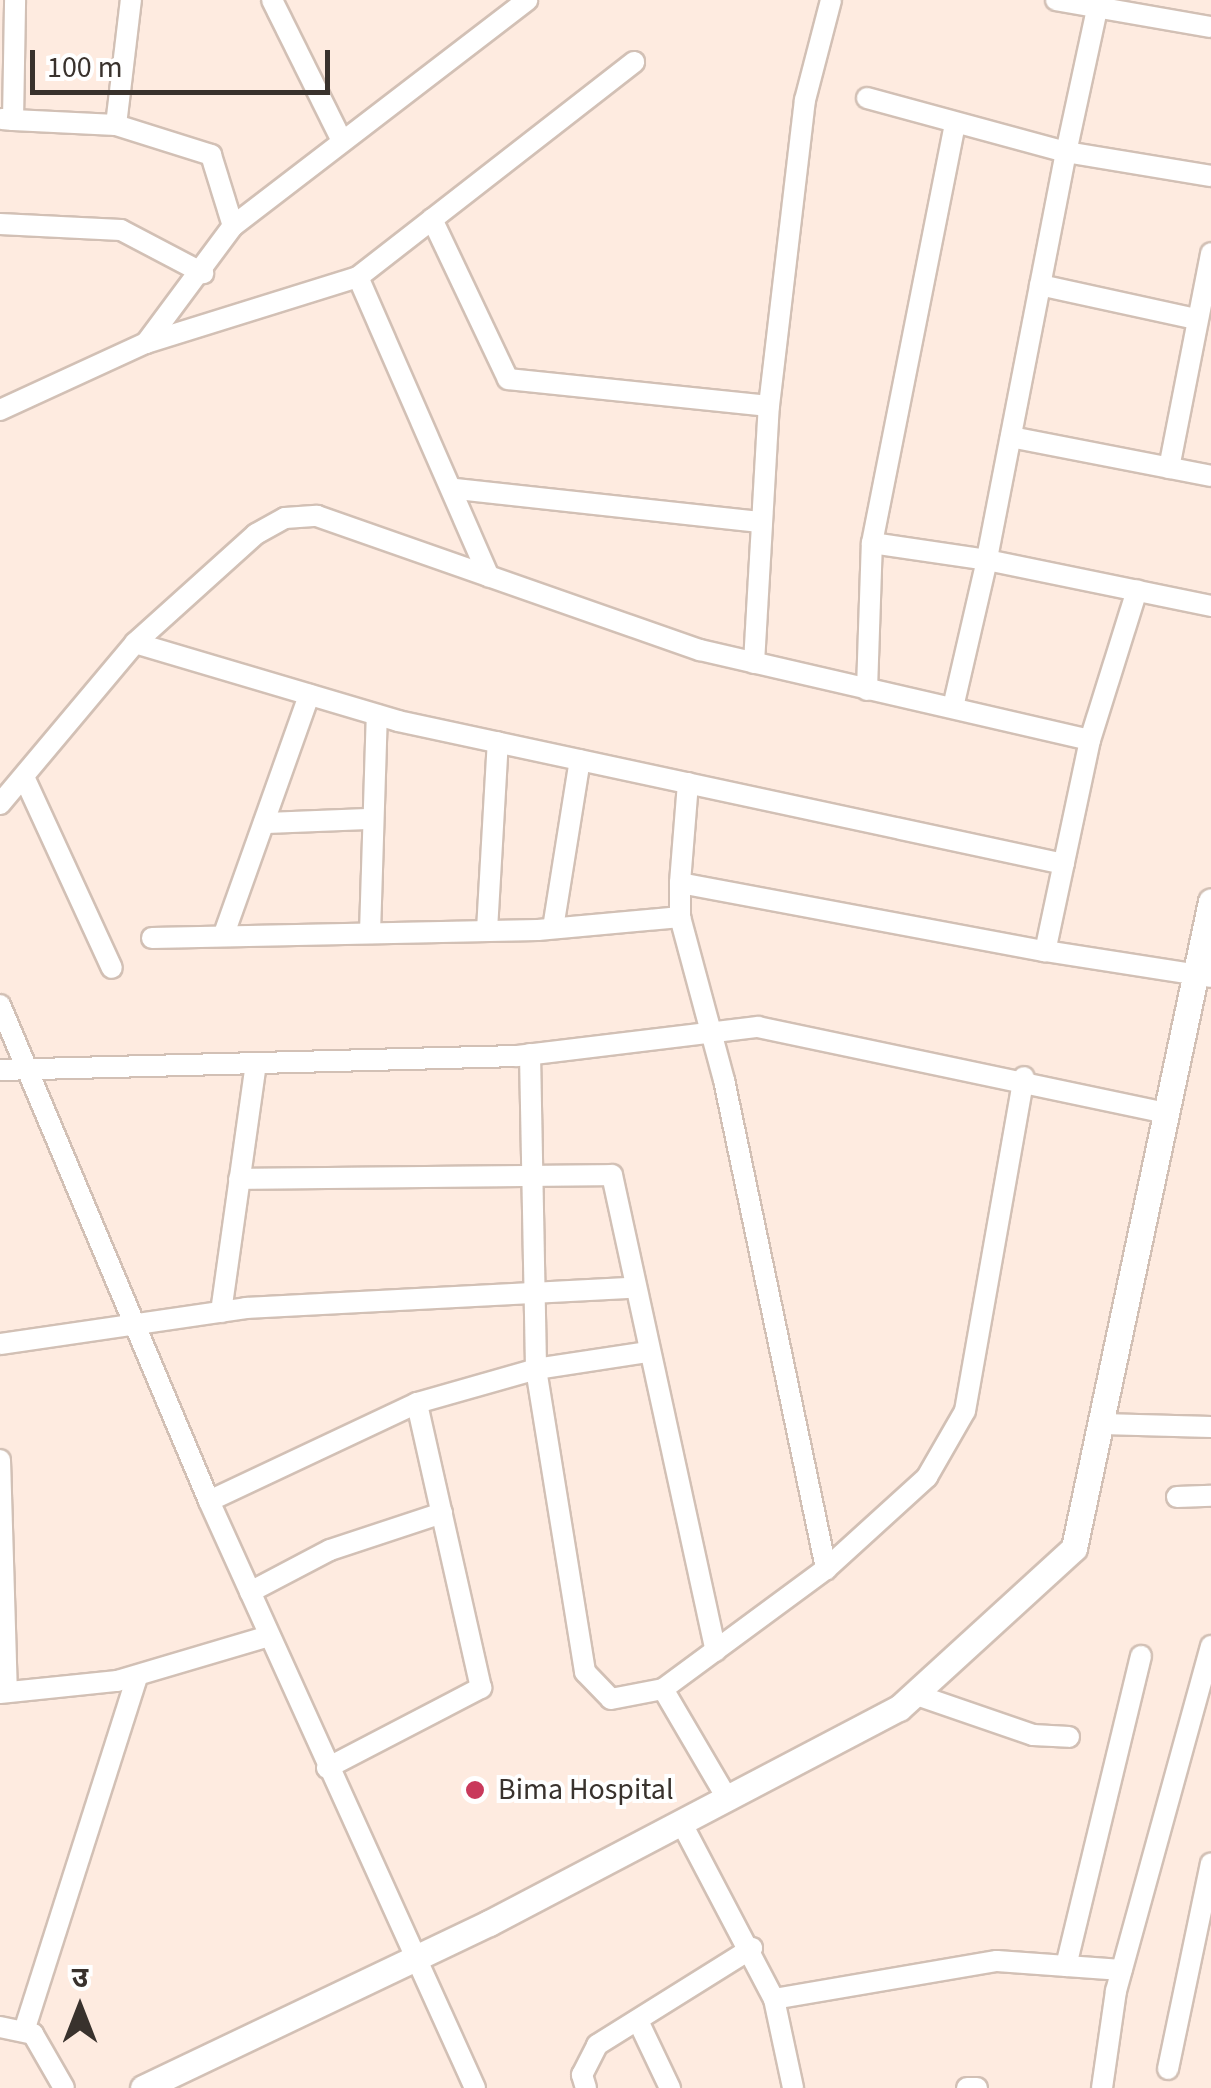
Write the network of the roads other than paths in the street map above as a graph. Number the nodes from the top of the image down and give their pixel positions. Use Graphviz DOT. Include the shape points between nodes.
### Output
graph roads {
  1 [pos="14,0"];
  2 [pos="131,0"];
  3 [pos="272,0"];
  4 [pos="526,0"];
  5 [pos="832,0"];
  6 [pos="1056,0"];
  7 [pos="1098,4"];
  8 [pos="1211,28"];
  9 [pos="634,62"];
  10 [pos="867,98"];
  11 [pos="6,120"];
  12 [pos="955,123"];
  13 [pos="116,125"];
  14 [pos="342,141"];
  15 [pos="1066,152"];
  16 [pos="1211,176"];
  17 [pos="432,218"];
  18 [pos="0,224"];
  19 [pos="233,226"];
  20 [pos="1211,253"];
  21 [pos="203,272"];
  22 [pos="358,277"];
  23 [pos="1040,285"];
  24 [pos="1196,319"];
  25 [pos="146,342"];
  26 [pos="769,406"];
  27 [pos="0,410"];
  28 [pos="1011,437"];
  29 [pos="1168,468"];
  30 [pos="1211,476"];
  31 [pos="456,490"];
  32 [pos="762,522"];
  33 [pos="872,544"];
  34 [pos="987,560"];
  35 [pos="488,578"];
  36 [pos="1137,590"];
  37 [pos="1211,606"];
  38 [pos="135,643"];
  39 [pos="754,663"];
  40 [pos="867,690"];
  41 [pos="309,694"];
  42 [pos="953,707"];
  43 [pos="377,714"];
  44 [pos="1090,740"];
  45 [pos="498,742"];
  46 [pos="580,760"];
  47 [pos="24,776"];
  48 [pos="688,783"];
  49 [pos="0,804"];
  50 [pos="370,819"];
  51 [pos="264,823"];
  52 [pos="1064,864"];
  53 [pos="680,883"];
  54 [pos="1211,900"];
  55 [pos="680,917"];
  56 [pos="553,928"];
  57 [pos="487,930"];
  58 [pos="370,933"];
  59 [pos="224,934"];
  60 [pos="152,938"];
  61 [pos="1045,951"];
  62 [pos="112,968"];
  63 [pos="1201,976"];
  64 [pos="0,1005"];
  65 [pos="712,1028"];
  66 [pos="530,1054"];
  67 [pos="256,1064"];
  68 [pos="10,1067"];
  69 [pos="1024,1077"];
  70 [pos="1167,1114"];
  71 [pos="531,1174"];
  72 [pos="239,1180"];
  73 [pos="632,1288"];
  74 [pos="533,1292"];
  75 [pos="220,1312"];
  76 [pos="136,1326"];
  77 [pos="0,1344"];
  78 [pos="647,1352"];
  79 [pos="536,1368"];
  80 [pos="417,1403"];
  81 [pos="1102,1424"];
  82 [pos="1211,1426"];
  83 [pos="0,1460"];
  84 [pos="1211,1496"];
  85 [pos="1176,1497"];
  86 [pos="210,1501"];
  87 [pos="442,1513"];
  88 [pos="826,1569"];
  89 [pos="250,1592"];
  90 [pos="269,1636"];
  91 [pos="1211,1646"];
  92 [pos="716,1651"];
  93 [pos="1141,1656"];
  94 [pos="137,1677"];
  95 [pos="662,1689"];
  96 [pos="3,1692"];
  97 [pos="914,1694"];
  98 [pos="1070,1736"];
  99 [pos="327,1768"];
  100 [pos="727,1798"];
  101 [pos="681,1822"];
  102 [pos="1211,1863"];
  103 [pos="752,1948"];
  104 [pos="413,1959"];
  105 [pos="1066,1966"];
  106 [pos="1122,1970"];
  107 [pos="774,1999"];
  108 [pos="0,2026"];
  109 [pos="640,2026"];
  110 [pos="25,2028"];
  111 [pos="1168,2069"];
  112 [pos="473,2087"];
  113 [pos="64,2088"];
  114 [pos="143,2088"];
  115 [pos="586,2088"];
  116 [pos="670,2088"];
  117 [pos="793,2088"];
  118 [pos="968,2088"];
  119 [pos="977,2088"];
  120 [pos="1102,2088"];
  1 -- 11 [label="street"];
  2 -- 13 [label="street"];
  3 -- 14 [label="street"];
  4 -- 14 [label="street"];
  5 -- 26 [label="street" via="804,100"];
  6 -- 7 [label="street"];
  7 -- 8 [label="street"];
  7 -- 15 [label="street"];
  9 -- 17 [label="street"];
  10 -- 12 [label="street"];
  11 -- 13 [label="street"];
  12 -- 15 [label="street"];
  12 -- 33 [label="street"];
  13 -- 19 [label="street" via="211,156"];
  14 -- 19 [label="street"];
  15 -- 16 [label="street"];
  15 -- 23 [label="street"];
  17 -- 22 [label="street"];
  17 -- 26 [label="street" via="508,379"];
  18 -- 21 [label="street" via="122,230"];
  19 -- 21 [label="street"];
  20 -- 24 [label="street"];
  21 -- 25 [label="street"];
  22 -- 25 [label="street"];
  22 -- 31 [label="street"];
  23 -- 24 [label="street"];
  23 -- 28 [label="street"];
  24 -- 29 [label="street"];
  25 -- 27 [label="street"];
  26 -- 32 [label="street"];
  28 -- 29 [label="street"];
  28 -- 34 [label="street"];
  29 -- 30 [label="street"];
  31 -- 32 [label="street"];
  31 -- 35 [label="street"];
  32 -- 39 [label="street"];
  33 -- 34 [label="street"];
  33 -- 40 [label="street"];
  34 -- 36 [label="street"];
  34 -- 42 [label="street"];
  35 -- 38 [label="street" via="317,516 284,518"];
  35 -- 39 [label="street"];
  36 -- 37 [label="street"];
  36 -- 44 [label="street"];
  38 -- 41 [label="street"];
  38 -- 47 [label="street"];
  39 -- 40 [label="street"];
  40 -- 42 [label="street"];
  41 -- 43 [label="street"];
  41 -- 51 [label="street"];
  42 -- 44 [label="street"];
  43 -- 45 [label="street"];
  43 -- 50 [label="street"];
  44 -- 52 [label="street"];
  45 -- 46 [label="street"];
  45 -- 57 [label="street"];
  46 -- 48 [label="street"];
  46 -- 56 [label="street"];
  47 -- 49 [label="street"];
  47 -- 62 [label="street"];
  48 -- 52 [label="street"];
  48 -- 53 [label="street"];
  50 -- 51 [label="street"];
  50 -- 58 [label="street"];
  51 -- 59 [label="street"];
  52 -- 61 [label="street"];
  53 -- 55 [label="street"];
  53 -- 61 [label="street"];
  54 -- 63 [label="street"];
  55 -- 56 [label="street"];
  55 -- 65 [label="street"];
  56 -- 57 [label="street"];
  57 -- 58 [label="street"];
  58 -- 59 [label="street"];
  59 -- 60 [label="street"];
  61 -- 63 [label="street"];
  63 -- 70 [label="street"];
  64 -- 68 [label="street"];
  65 -- 66 [label="street"];
  65 -- 69 [label="street" via="758,1027"];
  65 -- 88 [label="street"];
  66 -- 67 [label="street"];
  66 -- 71 [label="street"];
  67 -- 68 [label="street"];
  67 -- 72 [label="street"];
  68 -- 76 [label="street"];
  69 -- 70 [label="street"];
  69 -- 88 [label="street" via="965,1411 907,1502"];
  70 -- 81 [label="street"];
  71 -- 72 [label="street"];
  71 -- 73 [label="street" via="612,1175"];
  71 -- 74 [label="street"];
  72 -- 75 [label="street"];
  73 -- 74 [label="street"];
  73 -- 78 [label="street"];
  74 -- 75 [label="street"];
  74 -- 79 [label="street"];
  75 -- 76 [label="street"];
  76 -- 77 [label="street"];
  76 -- 86 [label="street"];
  78 -- 79 [label="street"];
  78 -- 92 [label="street"];
  79 -- 80 [label="street"];
  79 -- 95 [label="street" via="585,1672 605,1698"];
  80 -- 86 [label="street"];
  80 -- 87 [label="street"];
  81 -- 82 [label="street"];
  81 -- 97 [label="street" via="1074,1548"];
  83 -- 96 [label="street"];
  84 -- 85 [label="street"];
  86 -- 89 [label="street"];
  87 -- 89 [label="street" via="330,1550"];
  87 -- 99 [label="street" via="482,1688"];
  88 -- 92 [label="street"];
  89 -- 90 [label="street"];
  90 -- 94 [label="street"];
  90 -- 99 [label="street"];
  91 -- 106 [label="street"];
  92 -- 95 [label="street"];
  93 -- 105 [label="street"];
  94 -- 96 [label="street"];
  94 -- 110 [label="street"];
  95 -- 100 [label="street"];
  97 -- 98 [label="street" via="1033,1734"];
  97 -- 100 [label="street"];
  99 -- 104 [label="street"];
  100 -- 101 [label="street"];
  101 -- 103 [label="street"];
  101 -- 104 [label="street"];
  102 -- 111 [label="street"];
  103 -- 107 [label="street"];
  103 -- 109 [label="street"];
  104 -- 112 [label="street"];
  104 -- 114 [label="street"];
  105 -- 106 [label="street"];
  105 -- 107 [label="street" via="930,1968"];
  106 -- 120 [label="street"];
  107 -- 117 [label="street"];
  108 -- 110 [label="street"];
  109 -- 115 [label="street" via="597,2045 582,2075"];
  109 -- 116 [label="street"];
  110 -- 113 [label="street"];
  118 -- 119 [label="street"];
}
